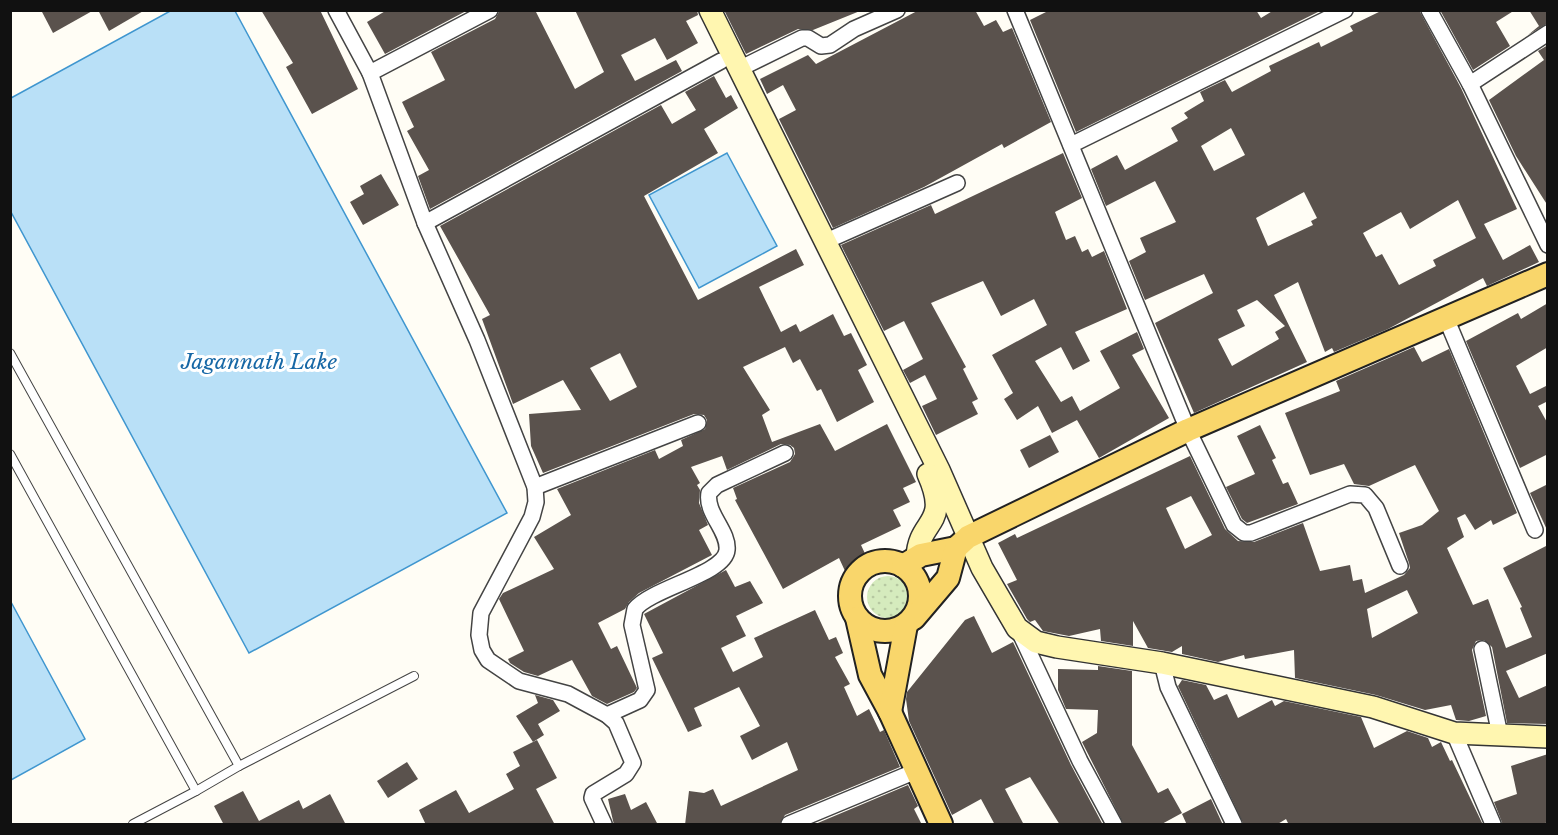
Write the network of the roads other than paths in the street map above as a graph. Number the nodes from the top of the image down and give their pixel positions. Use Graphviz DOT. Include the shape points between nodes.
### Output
graph roads {
  1 [pos="336,10"];
  2 [pos="490,10"];
  3 [pos="694,10"];
  4 [pos="710,10"];
  5 [pos="897,10"];
  6 [pos="1015,10"];
  7 [pos="1345,10"];
  8 [pos="1429,10"];
  9 [pos="1548,33"];
  10 [pos="730,65"];
  11 [pos="370,73"];
  12 [pos="1470,84"];
  13 [pos="1071,145"];
  14 [pos="957,183"];
  15 [pos="425,223"];
  16 [pos="824,242"];
  17 [pos="1548,245"];
  18 [pos="1548,274"];
  19 [pos="1446,318"];
  20 [pos="10,353"];
  21 [pos="698,423"];
  22 [pos="1188,430"];
  23 [pos="785,453"];
  24 [pos="10,454"];
  25 [pos="535,487"];
  26 [pos="1535,531"];
  27 [pos="962,542"];
  28 [pos="910,561"];
  29 [pos="1401,566"];
  30 [pos="857,618"];
  31 [pos="910,622"];
  32 [pos="1017,628"];
  33 [pos="1482,649"];
  34 [pos="1162,663"];
  35 [pos="414,676"];
  36 [pos="890,712"];
  37 [pos="607,715"];
  38 [pos="1454,733"];
  39 [pos="1500,735"];
  40 [pos="1548,737"];
  41 [pos="239,766"];
  42 [pos="915,771"];
  43 [pos="196,790"];
  44 [pos="133,825"];
  45 [pos="604,825"];
  46 [pos="789,825"];
  47 [pos="941,825"];
  48 [pos="1114,825"];
  49 [pos="1234,825"];
  50 [pos="1493,825"];
  1 -- 11 [label="street"];
  2 -- 11 [label="street"];
  3 -- 10 [label="street"];
  4 -- 10 [label="street"];
  5 -- 10 [label="street" via="854,29 830,45 821,46 802,38"];
  6 -- 13 [label="street"];
  7 -- 13 [label="street"];
  8 -- 12 [label="street"];
  9 -- 12 [label="street"];
  10 -- 15 [label="street"];
  10 -- 16 [label="street"];
  10 -- 28 [label="street" via="932,484 936,514"];
  11 -- 15 [label="street"];
  12 -- 17 [label="street"];
  13 -- 22 [label="street"];
  14 -- 16 [label="street"];
  15 -- 25 [label="street" via="477,339"];
  16 -- 27 [label="street" via="934,460"];
  18 -- 19 [label="main road"];
  19 -- 22 [label="main road"];
  19 -- 26 [label="street"];
  20 -- 41 [label="lane"];
  21 -- 25 [label="street"];
  22 -- 27 [label="main road"];
  22 -- 29 [label="street" via="1239,531 1251,532 1359,494 1370,499 1376,508"];
  23 -- 37 [label="street" via="717,485 709,493 726,545 725,556 716,566 650,596 635,609 632,625 647,690 640,700"];
  24 -- 43 [label="lane"];
  25 -- 37 [label="street" via="532,517 481,613 482,650 488,660 519,681 567,694"];
  27 -- 28 [label="main road"];
  27 -- 31 [label="main road" via="948,578"];
  27 -- 32 [label="street"];
  28 -- 30 [label="main road" via="873,563 862,570 850,593"];
  28 -- 31 [label="main road" via="921,593 920,607"];
  30 -- 31 [label="main road" via="879,632 892,632"];
  30 -- 36 [label="main road" via="870,675"];
  31 -- 36 [label="main road"];
  32 -- 34 [label="street" via="1036,642"];
  32 -- 48 [label="street"];
  33 -- 39 [label="street"];
  34 -- 38 [label="street" via="1372,707"];
  34 -- 49 [label="street" via="1168,687"];
  35 -- 41 [label="lane"];
  36 -- 42 [label="main road"];
  37 -- 45 [label="street" via="616,723 633,763 626,774 593,794"];
  38 -- 39 [label="street"];
  38 -- 50 [label="street"];
  39 -- 40 [label="street"];
  41 -- 43 [label="lane"];
  42 -- 46 [label="street"];
  42 -- 47 [label="main road"];
  43 -- 44 [label="lane"];
}
